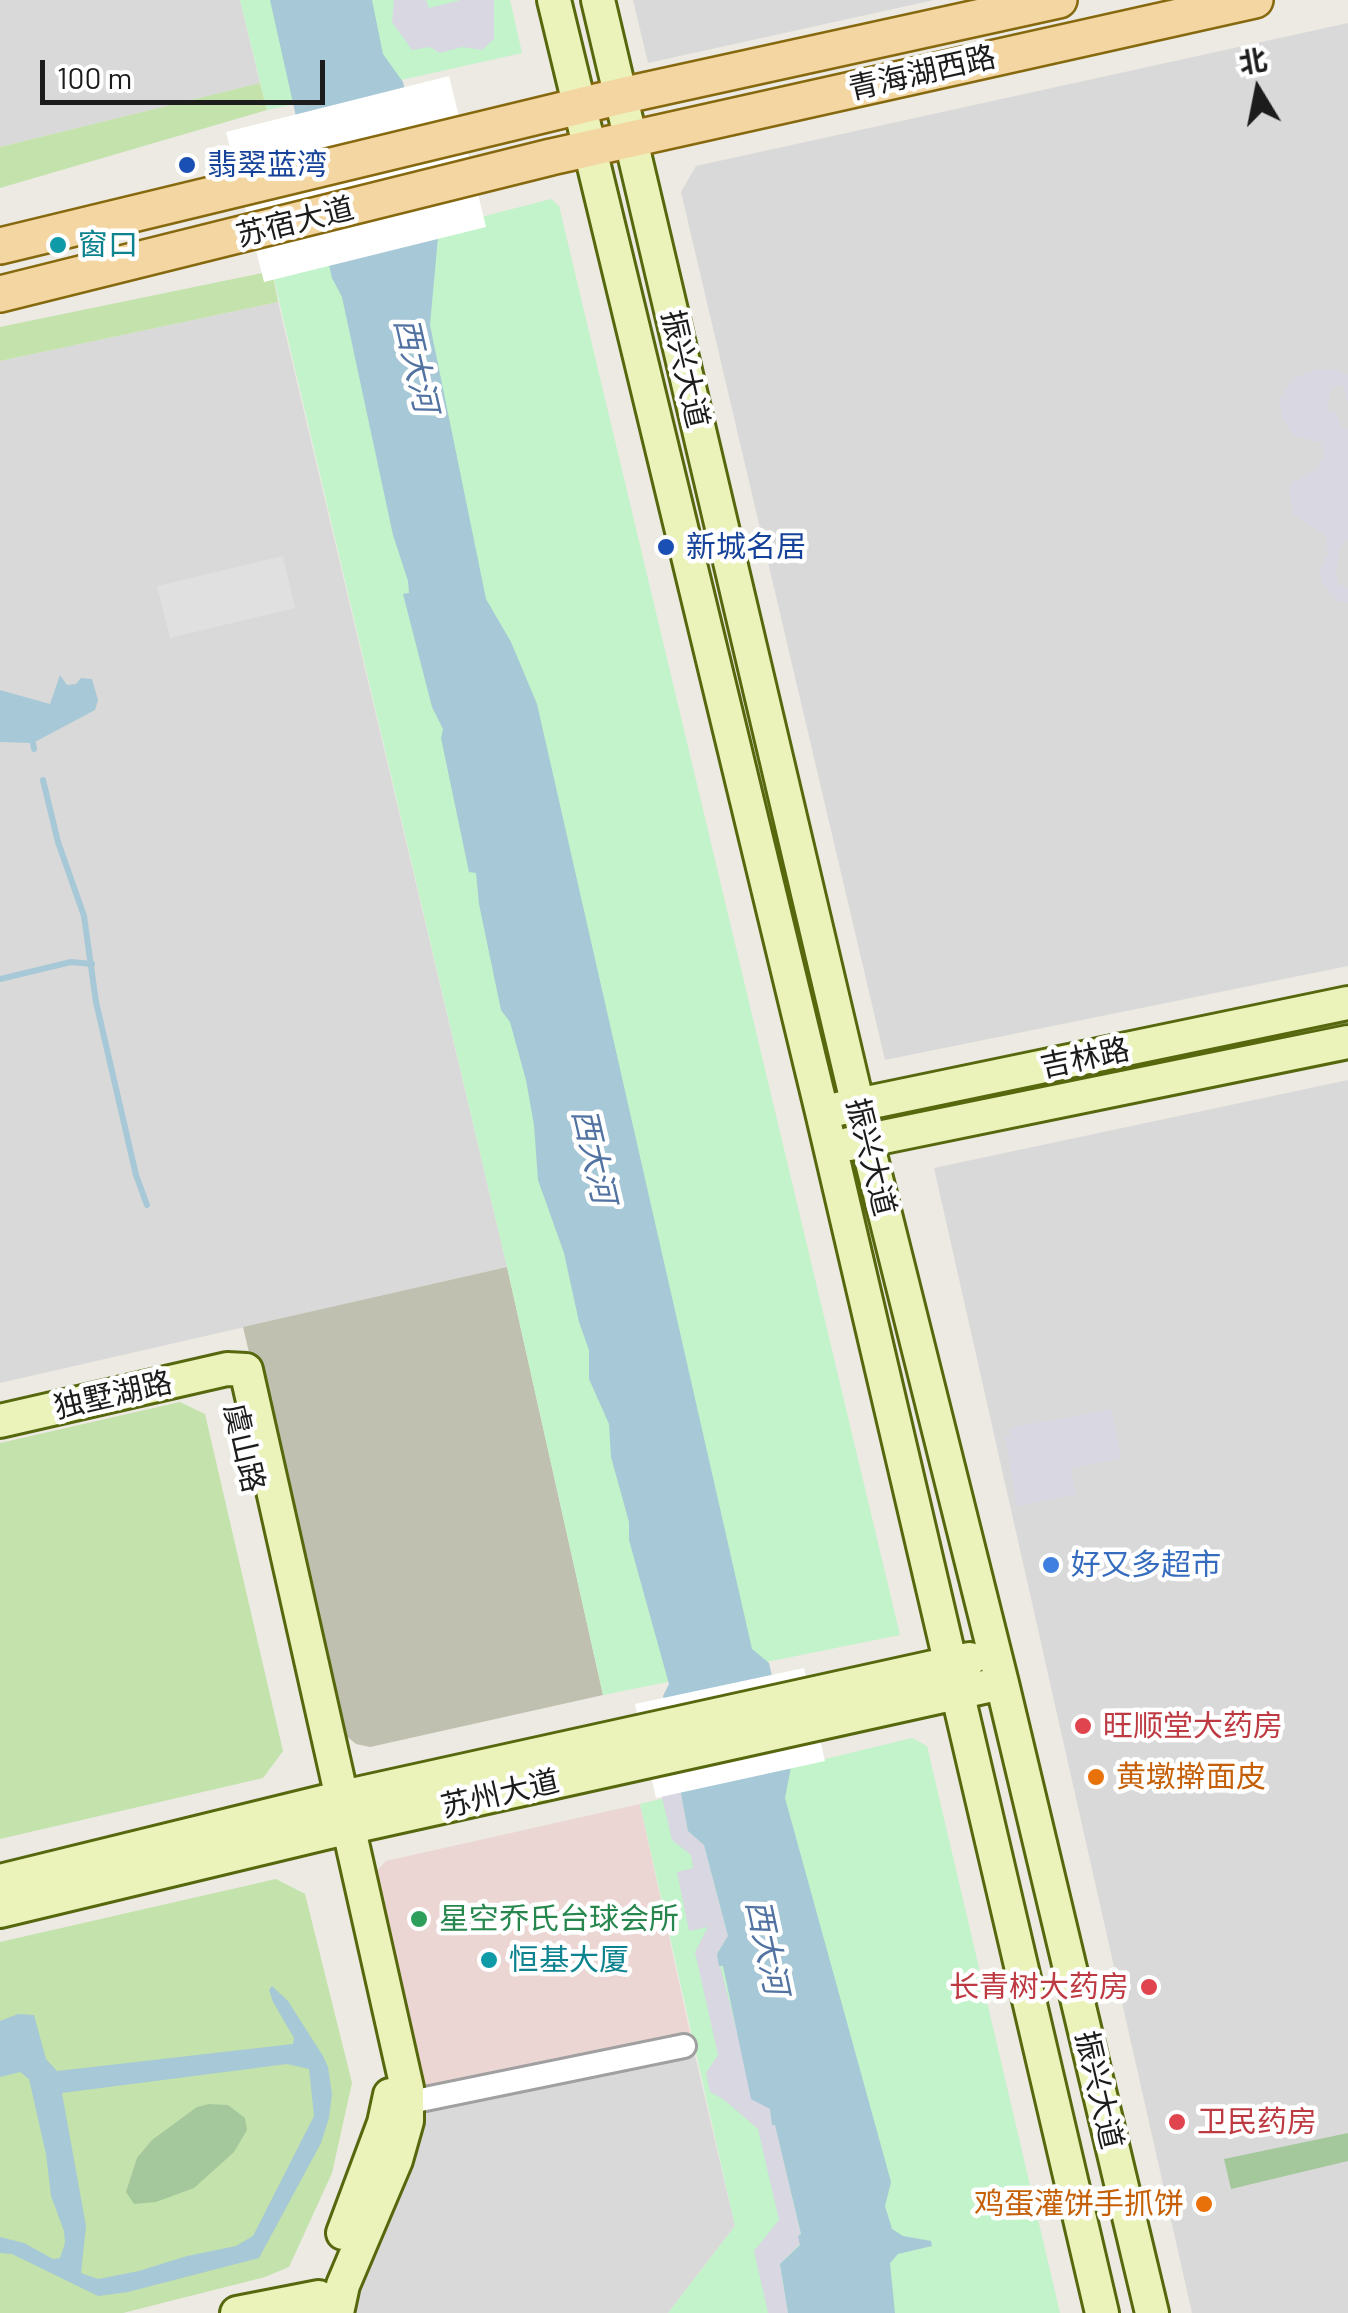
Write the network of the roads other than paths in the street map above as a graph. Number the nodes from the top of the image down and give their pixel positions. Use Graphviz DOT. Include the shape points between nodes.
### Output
graph roads {
  1 [pos="554,0"];
  2 [pos="598,0"];
  3 [pos="1058,0"];
  4 [pos="1254,0"];
  5 [pos="621,96"];
  6 [pos="579,106"];
  7 [pos="631,141"];
  8 [pos="590,149"];
  9 [pos="0,246"];
  10 [pos="0,294"];
  11 [pos="1348,1004"];
  12 [pos="1348,1042"];
  13 [pos="858,1106"];
  14 [pos="822,1112"];
  15 [pos="867,1140"];
  16 [pos="830,1146"];
  17 [pos="227,1369"];
  18 [pos="0,1421"];
  19 [pos="998,1668"];
  20 [pos="952,1679"];
  21 [pos="336,1815"];
  22 [pos="0,1881"];
  23 [pos="0,1912"];
  24 [pos="684,2046"];
  25 [pos="397,2105"];
  26 [pos="324,2308"];
  27 [pos="237,2313"];
  28 [pos="1102,2313"];
  29 [pos="1152,2313"];
  1 -- 6 [label="main road, 振兴大道"];
  2 -- 5 [label="main road, 振兴大道"];
  3 -- 5 [label="main road, 青海湖西路"];
  4 -- 7 [label="main road, 青海湖西路"];
  5 -- 6 [label="main road, 青海湖西路"];
  5 -- 7 [label="main road, 振兴大道"];
  6 -- 8 [label="main road, 振兴大道"];
  6 -- 9 [label="main road, 苏宿大道"];
  7 -- 8 [label="main road, 青海湖西路"];
  7 -- 13 [label="main road, 振兴大道"];
  8 -- 10 [label="main road, 苏宿大道"];
  8 -- 14 [label="main road, 振兴大道"];
  11 -- 13 [label="main road, 吉林路"];
  12 -- 15 [label="main road, 吉林路"];
  13 -- 14 [label="main road, 吉林路"];
  13 -- 15 [label="main road, 振兴大道"];
  14 -- 16 [label="main road, 振兴大道"];
  15 -- 16 [label="main road, 吉林路"];
  15 -- 19 [label="main road, 振兴大道"];
  16 -- 20 [label="main road, 振兴大道"];
  17 -- 18 [label="main road, 独墅湖路"];
  17 -- 21 [label="main road, 虞山路"];
  19 -- 20 [label="main road, 苏州大道"];
  19 -- 29 [label="main road, 振兴大道"];
  20 -- 21 [label="main road, 苏州大道"];
  20 -- 28 [label="main road, 振兴大道"];
  21 -- 22 [label="main road, 苏州大道"];
  21 -- 23 [label="main road, 苏州大道"];
  21 -- 25 [label="main road, 虞山路" via="390,2098"];
  24 -- 25 [label="street"];
  25 -- 26 [label="main road, 虞山路"];
  26 -- 27 [label="main road"];
}
